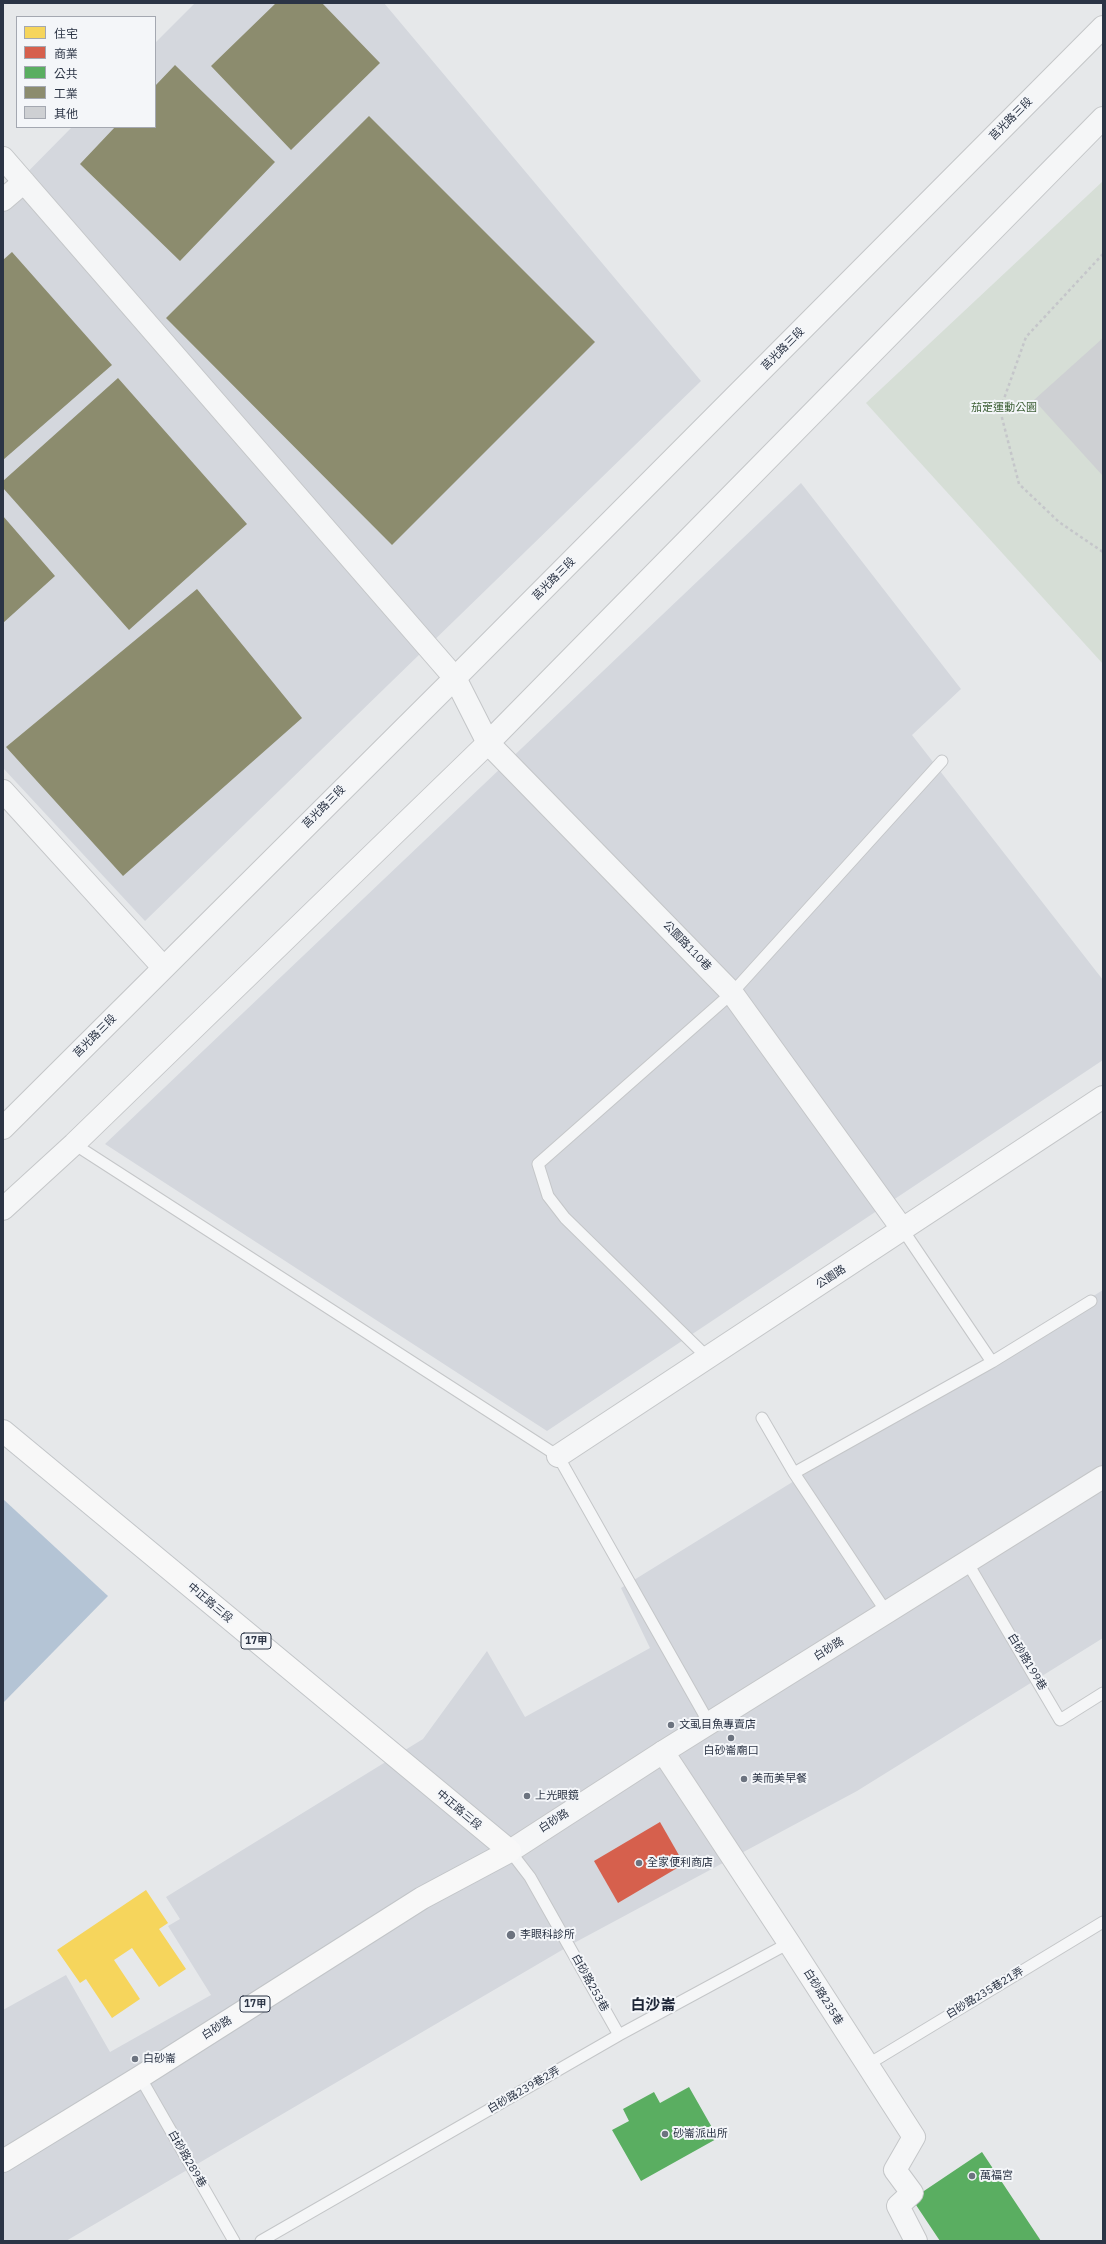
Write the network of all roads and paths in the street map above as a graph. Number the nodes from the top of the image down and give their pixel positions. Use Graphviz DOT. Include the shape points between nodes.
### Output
graph roads {
  1 [pos="1103,27"];
  2 [pos="1103,118"];
  3 [pos="3,158"];
  4 [pos="24,182"];
  5 [pos="3,200"];
  6 [pos="1103,254"];
  7 [pos="1103,552"];
  8 [pos="456,678"];
  9 [pos="488,743"];
  10 [pos="942,761"];
  11 [pos="3,791"];
  12 [pos="163,967"];
  13 [pos="732,992"];
  14 [pos="1103,1097"];
  15 [pos="3,1128"];
  16 [pos="74,1144"];
  17 [pos="3,1209"];
  18 [pos="903,1230"];
  19 [pos="1090,1301"];
  20 [pos="707,1357"];
  21 [pos="992,1362"];
  22 [pos="762,1418"];
  23 [pos="3,1431"];
  24 [pos="558,1456"];
  25 [pos="794,1473"];
  26 [pos="1103,1477"];
  27 [pos="967,1562"];
  28 [pos="886,1613"];
  29 [pos="1103,1693"];
  30 [pos="709,1723"];
  31 [pos="663,1752"];
  32 [pos="510,1851"];
  33 [pos="1103,1922"];
  34 [pos="790,1943"];
  35 [pos="619,2035"];
  36 [pos="867,2065"];
  37 [pos="140,2077"];
  38 [pos="3,2161"];
  39 [pos="234,2241"];
  40 [pos="261,2241"];
  41 [pos="916,2241"];
  1 -- 8 [label="street, 莒光路三段"];
  2 -- 9 [label="street"];
  3 -- 4 [label="street, 公園路110巷"];
  4 -- 5 [label="street"];
  4 -- 8 [label="street, 公園路110巷"];
  6 -- 7 [label="path" via="1026,337 1000,410 1019,484 1059,522"];
  8 -- 9 [label="street, 公園路110巷"];
  8 -- 12 [label="street, 莒光路三段"];
  9 -- 13 [label="street, 公園路110巷"];
  9 -- 16 [label="street"];
  10 -- 13 [label="lane"];
  11 -- 12 [label="street"];
  12 -- 15 [label="street, 莒光路三段"];
  13 -- 18 [label="street, 公園路110巷"];
  13 -- 20 [label="lane" via="538,1164 548,1196 564,1218"];
  14 -- 18 [label="street, 公園路"];
  16 -- 17 [label="street"];
  16 -- 24 [label="lane"];
  18 -- 20 [label="street, 公園路"];
  18 -- 21 [label="lane"];
  19 -- 21 [label="lane"];
  20 -- 24 [label="street, 公園路"];
  21 -- 25 [label="lane"];
  22 -- 25 [label="lane"];
  23 -- 32 [label="main road, 中正路三段 / 17甲"];
  24 -- 30 [label="lane"];
  25 -- 28 [label="lane"];
  26 -- 27 [label="street, 白砂路"];
  27 -- 28 [label="street, 白砂路"];
  27 -- 29 [label="lane, 白砂路199巷" via="1060,1720"];
  28 -- 30 [label="street, 白砂路"];
  30 -- 31 [label="street, 白砂路"];
  31 -- 32 [label="street, 白砂路"];
  31 -- 34 [label="street, 白砂路235巷"];
  32 -- 35 [label="lane, 白砂路253巷" via="530,1877"];
  32 -- 37 [label="main road, 白砂路 / 17甲" via="422,1898"];
  33 -- 36 [label="lane, 白砂路235巷21弄"];
  34 -- 35 [label="lane, 白砂路239巷2弄"];
  34 -- 36 [label="street, 白砂路235巷"];
  35 -- 40 [label="lane, 白砂路239巷2弄"];
  36 -- 41 [label="street, 白砂路235巷" via="914,2137 894,2170 912,2193 898,2206"];
  37 -- 38 [label="main road, 白砂路 / 17甲"];
  37 -- 39 [label="lane, 白砂路289巷"];
}
